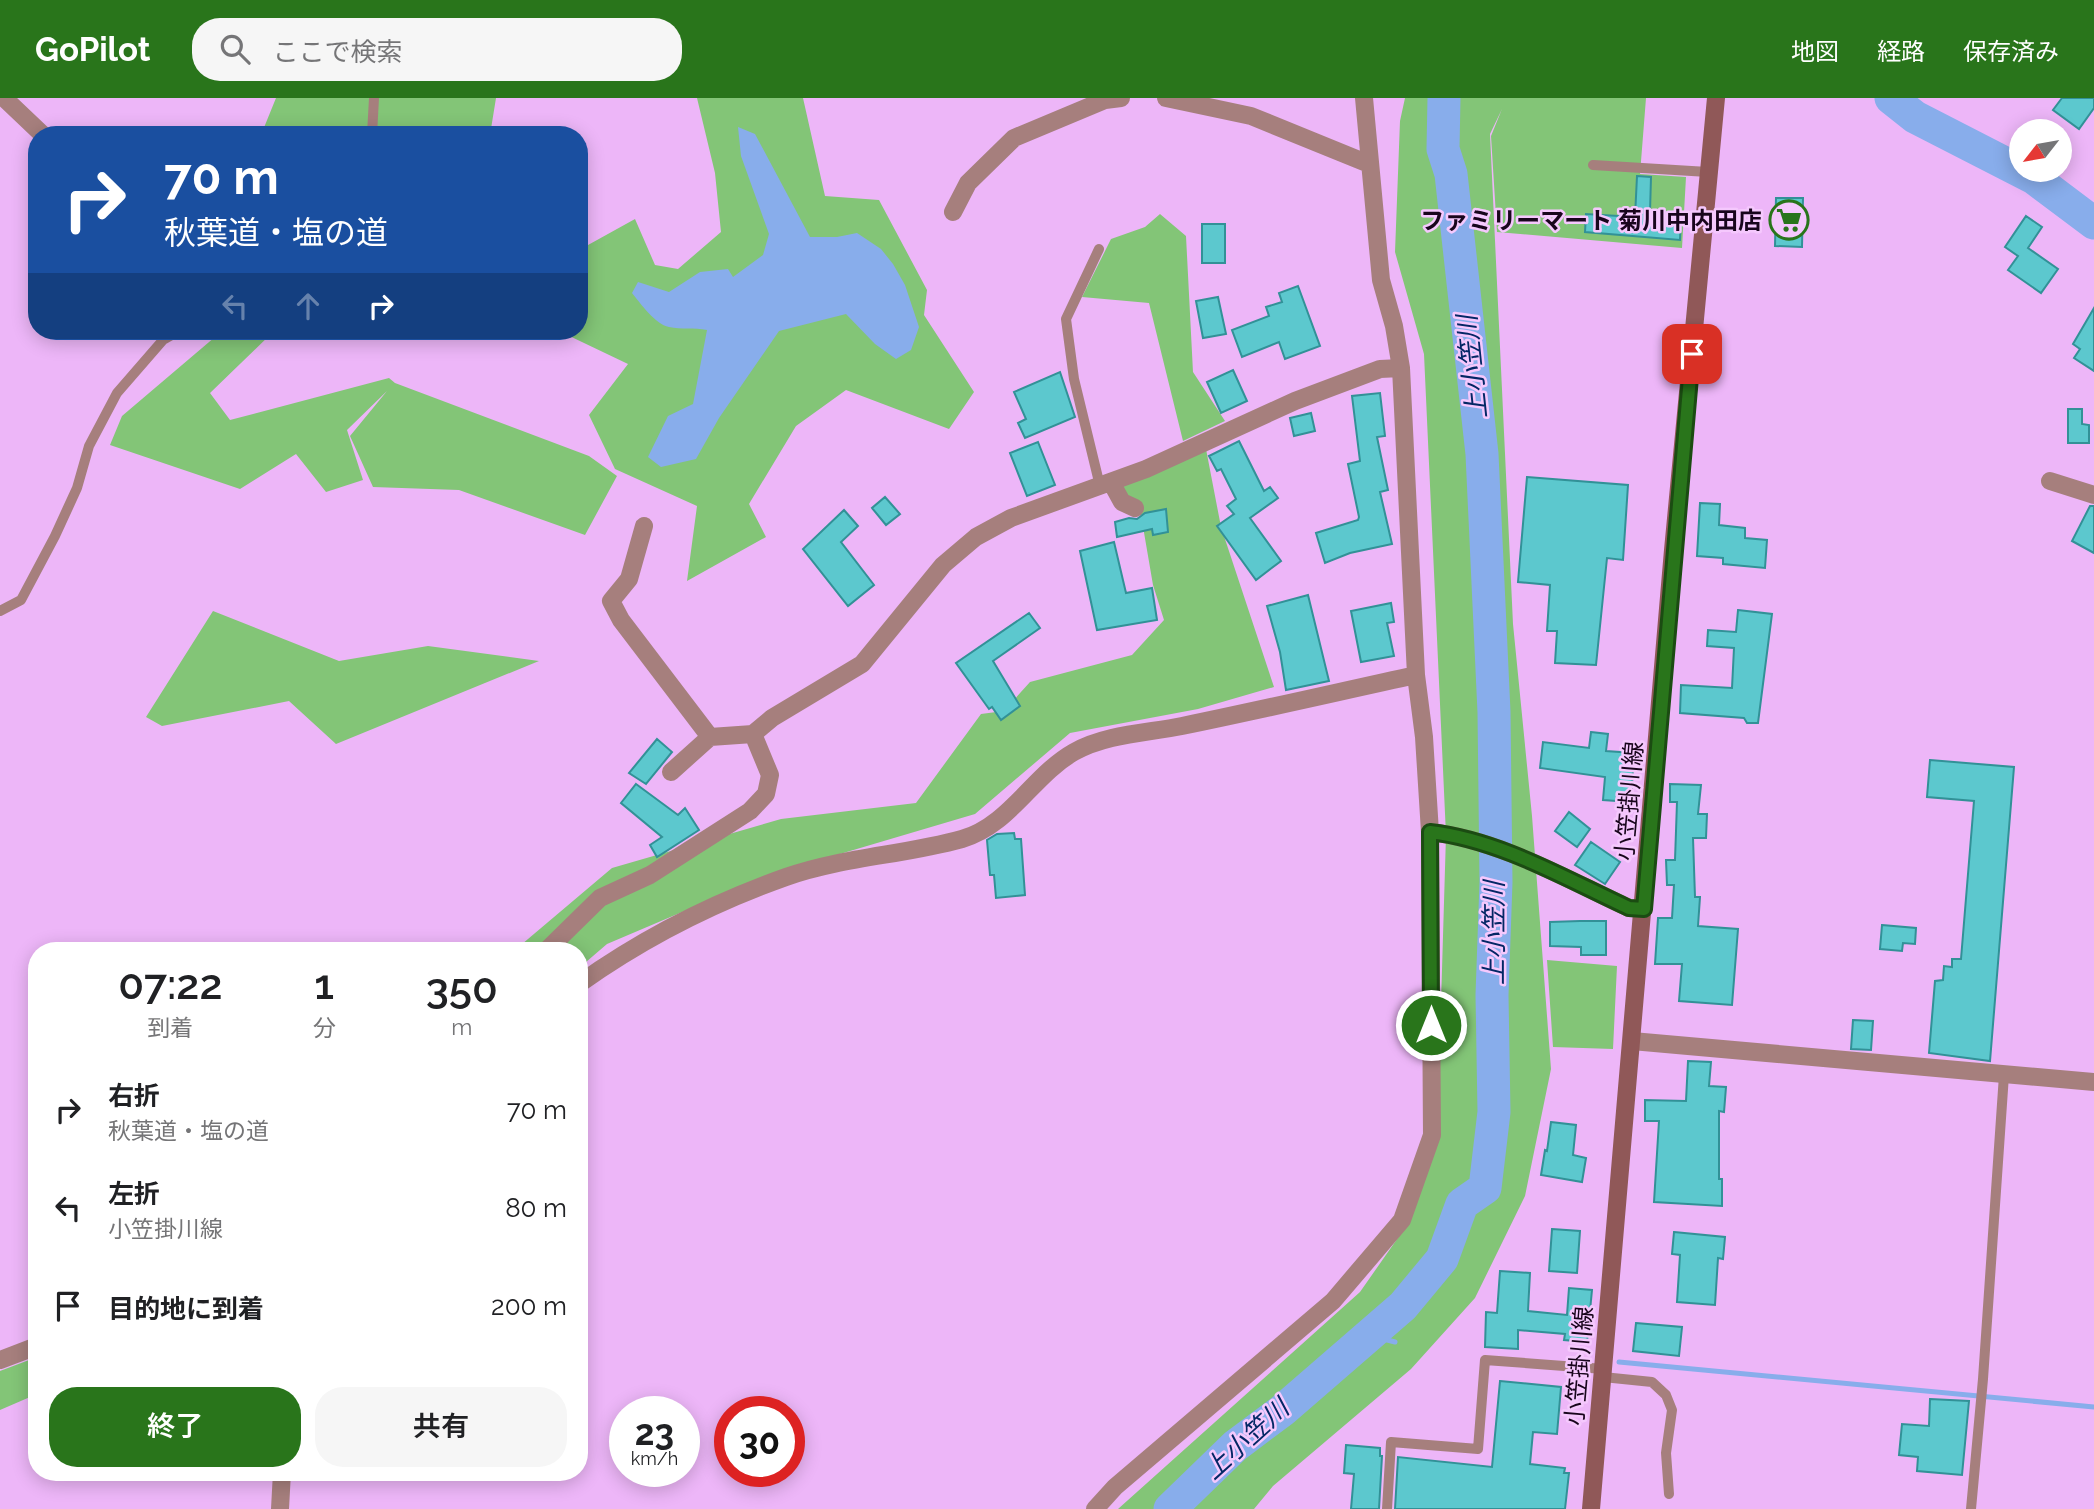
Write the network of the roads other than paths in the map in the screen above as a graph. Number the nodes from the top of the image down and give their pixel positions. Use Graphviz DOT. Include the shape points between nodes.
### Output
graph roads {
  1 [pos="4,98"];
  2 [pos="374,98"];
  3 [pos="1121,98"];
  4 [pos="1166,98"];
  5 [pos="1218,98"];
  6 [pos="1364,98"];
  7 [pos="1716,98"];
  8 [pos="1251,116"];
  9 [pos="34,126"];
  10 [pos="372,126"];
  11 [pos="1369,164"];
  12 [pos="1593,165"];
  13 [pos="1709,172"];
  14 [pos="953,212"];
  15 [pos="1099,249"];
  16 [pos="163,340"];
  17 [pos="1401,368"];
  18 [pos="2050,481"];
  19 [pos="1105,484"];
  20 [pos="2094,495"];
  21 [pos="1135,508"];
  22 [pos="644,526"];
  23 [pos="0,611"];
  24 [pos="1416,675"];
  25 [pos="753,734"];
  26 [pos="710,737"];
  27 [pos="671,772"];
  28 [pos="1430,832"];
  29 [pos="1644,909"];
  30 [pos="555,942"];
  31 [pos="588,978"];
  32 [pos="1632,1041"];
  33 [pos="2004,1075"];
  34 [pos="2094,1082"];
  35 [pos="28,1349"];
  36 [pos="0,1360"];
  37 [pos="1604,1373"];
  38 [pos="282,1481"];
  39 [pos="1669,1494"];
  40 [pos="280,1509"];
  41 [pos="1095,1509"];
  42 [pos="1387,1509"];
  43 [pos="1591,1509"];
  44 [pos="1970,1509"];
  1 -- 9 [label="street"];
  2 -- 10 [label="lane"];
  3 -- 14 [label="street" via="1105,100 1014,138 968,183"];
  4 -- 8 [label="street"];
  5 -- 8 [label="street"];
  6 -- 11 [label="street"];
  7 -- 13 [label="main road, 小笠掛川線"];
  8 -- 11 [label="street"];
  11 -- 17 [label="street" via="1381,280"];
  12 -- 13 [label="lane"];
  13 -- 29 [label="main road, 小笠掛川線"];
  15 -- 19 [label="lane" via="1066,319 1074,379"];
  16 -- 23 [label="lane" via="117,393 89,446 78,488 21,600"];
  17 -- 19 [label="street" via="1380,369 1295,401"];
  17 -- 24 [label="street"];
  18 -- 20 [label="street"];
  19 -- 21 [label="street"];
  19 -- 25 [label="street" via="1011,518 976,537 943,565 862,664"];
  22 -- 26 [label="street" via="629,579 611,601"];
  24 -- 28 [label="street"];
  24 -- 31 [label="street" via="1107,740 1074,752 1002,818 965,839 787,877 685,920"];
  25 -- 26 [label="street"];
  25 -- 30 [label="street" via="770,775 766,794 751,811 650,875 600,898"];
  26 -- 27 [label="street"];
  28 -- 29 [label="street" via="1455,835 1517,856 1629,908"];
  28 -- 41 [label="street" via="1432,1135 1402,1220 1333,1301"];
  29 -- 32 [label="main road, 小笠掛川線"];
  32 -- 33 [label="street"];
  32 -- 37 [label="main road, 小笠掛川線"];
  33 -- 34 [label="street"];
  33 -- 44 [label="lane"];
  35 -- 36 [label="street"];
  37 -- 39 [label="lane" via="1652,1382 1666,1395 1672,1410 1666,1453"];
  37 -- 42 [label="lane" via="1485,1360 1478,1448 1391,1442"];
  37 -- 43 [label="main road, 小笠掛川線"];
  38 -- 40 [label="street"];
}
